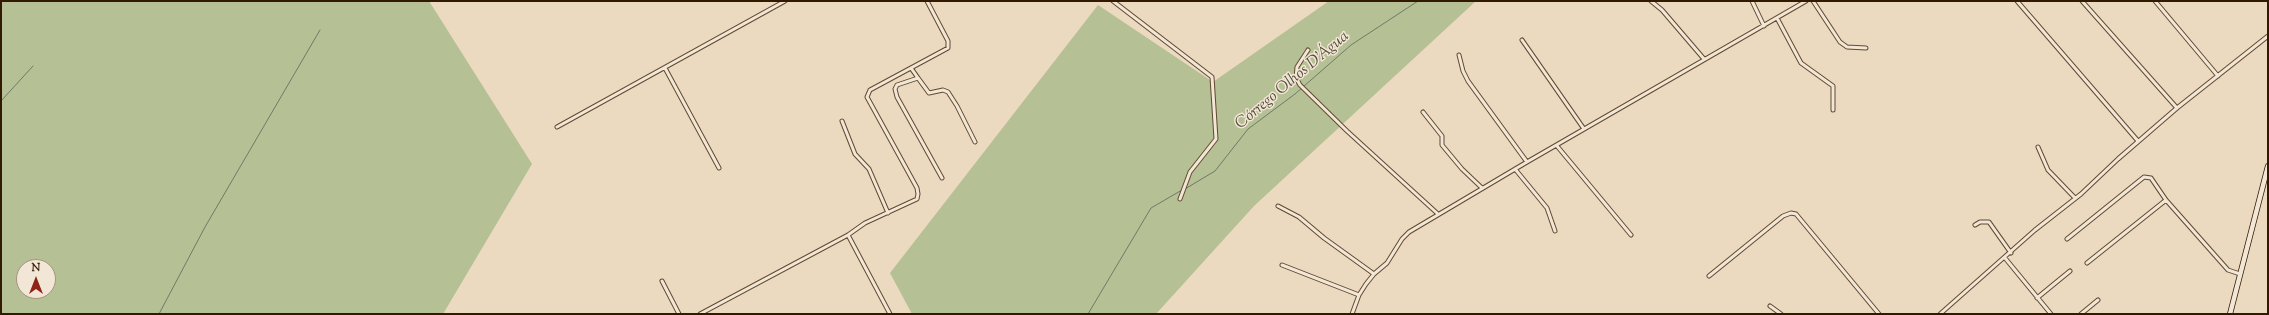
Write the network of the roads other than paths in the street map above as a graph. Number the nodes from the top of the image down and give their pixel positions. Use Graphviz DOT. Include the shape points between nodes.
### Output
graph roads {
  1 [pos="785,1"];
  2 [pos="927,1"];
  3 [pos="1113,1"];
  4 [pos="1651,1"];
  5 [pos="1752,1"];
  6 [pos="1795,1"];
  7 [pos="1806,1"];
  8 [pos="1813,1"];
  9 [pos="2017,1"];
  10 [pos="2082,1"];
  11 [pos="2155,1"];
  12 [pos="1797,6"];
  13 [pos="1777,18"];
  14 [pos="1764,26"];
  15 [pos="2268,36"];
  16 [pos="1522,40"];
  17 [pos="1866,48"];
  18 [pos="1308,50"];
  19 [pos="1459,55"];
  20 [pos="1704,59"];
  21 [pos="665,68"];
  22 [pos="911,68"];
  23 [pos="2218,76"];
  24 [pos="918,78"];
  25 [pos="2177,108"];
  26 [pos="1834,110"];
  27 [pos="1423,112"];
  28 [pos="842,121"];
  29 [pos="557,127"];
  30 [pos="1584,129"];
  31 [pos="2138,141"];
  32 [pos="975,142"];
  33 [pos="1557,146"];
  34 [pos="2038,147"];
  35 [pos="1527,162"];
  36 [pos="2268,166"];
  37 [pos="719,168"];
  38 [pos="1515,169"];
  39 [pos="942,178"];
  40 [pos="1482,188"];
  41 [pos="2075,198"];
  42 [pos="1180,199"];
  43 [pos="2166,200"];
  44 [pos="1278,206"];
  45 [pos="888,214"];
  46 [pos="1438,214"];
  47 [pos="1975,224"];
  48 [pos="1554,231"];
  49 [pos="848,234"];
  50 [pos="1631,235"];
  51 [pos="2067,239"];
  52 [pos="2011,253"];
  53 [pos="2005,258"];
  54 [pos="2087,263"];
  55 [pos="1282,265"];
  56 [pos="2070,271"];
  57 [pos="1374,274"];
  58 [pos="2240,274"];
  59 [pos="1709,276"];
  60 [pos="662,281"];
  61 [pos="1359,295"];
  62 [pos="2038,298"];
  63 [pos="2098,300"];
  64 [pos="1770,306"];
  65 [pos="679,314"];
  66 [pos="700,314"];
  67 [pos="890,314"];
  68 [pos="1352,314"];
  69 [pos="1780,314"];
  70 [pos="1879,314"];
  71 [pos="1940,314"];
  72 [pos="2051,314"];
  73 [pos="2081,314"];
  74 [pos="2230,314"];
  1 -- 21 [label="street"];
  2 -- 22 [label="street" via="949,47"];
  3 -- 42 [label="street" via="1212,77 1216,139 1190,172"];
  4 -- 20 [label="street" via="1662,10"];
  5 -- 14 [label="street"];
  6 -- 12 [label="street"];
  7 -- 12 [label="street"];
  8 -- 17 [label="street" via="1840,42 1847,47"];
  9 -- 31 [label="street"];
  10 -- 25 [label="street"];
  11 -- 23 [label="street"];
  12 -- 13 [label="street"];
  13 -- 14 [label="street"];
  13 -- 26 [label="street" via="1801,63 1833,86"];
  14 -- 20 [label="street"];
  15 -- 23 [label="street"];
  16 -- 30 [label="street"];
  18 -- 46 [label="street" via="1297,67 1296,78 1300,85"];
  19 -- 35 [label="street" via="1468,81"];
  20 -- 30 [label="street"];
  21 -- 29 [label="street"];
  21 -- 37 [label="street"];
  22 -- 24 [label="street"];
  22 -- 45 [label="street" via="870,90 867,95 918,194 914,200"];
  23 -- 25 [label="street"];
  24 -- 32 [label="street" via="929,93 942,90 948,92"];
  24 -- 39 [label="street" via="903,82 895,89"];
  25 -- 31 [label="street"];
  27 -- 40 [label="street" via="1442,136 1442,145"];
  28 -- 45 [label="street" via="855,154 868,170"];
  30 -- 33 [label="street"];
  31 -- 41 [label="street"];
  33 -- 35 [label="street"];
  33 -- 50 [label="street"];
  34 -- 41 [label="street" via="2048,170"];
  35 -- 38 [label="street"];
  36 -- 58 [label="main road"];
  38 -- 40 [label="street"];
  38 -- 48 [label="street" via="1547,208"];
  40 -- 46 [label="street"];
  41 -- 52 [label="street"];
  43 -- 51 [label="street" via="2151,178 2144,177"];
  43 -- 54 [label="street"];
  43 -- 58 [label="street" via="2228,270"];
  44 -- 57 [label="street" via="1299,217"];
  45 -- 49 [label="street" via="865,223"];
  46 -- 57 [label="street" via="1402,239 1387,263"];
  47 -- 52 [label="street" via="1989,222"];
  49 -- 66 [label="street"];
  49 -- 67 [label="street"];
  52 -- 53 [label="street"];
  53 -- 62 [label="street"];
  53 -- 71 [label="street"];
  55 -- 61 [label="street"];
  56 -- 62 [label="street"];
  57 -- 61 [label="street"];
  58 -- 74 [label="main road"];
  59 -- 70 [label="street" via="1783,216 1796,214"];
  60 -- 65 [label="street"];
  61 -- 68 [label="street"];
  62 -- 72 [label="street"];
  63 -- 73 [label="street"];
  64 -- 69 [label="street"];
}
